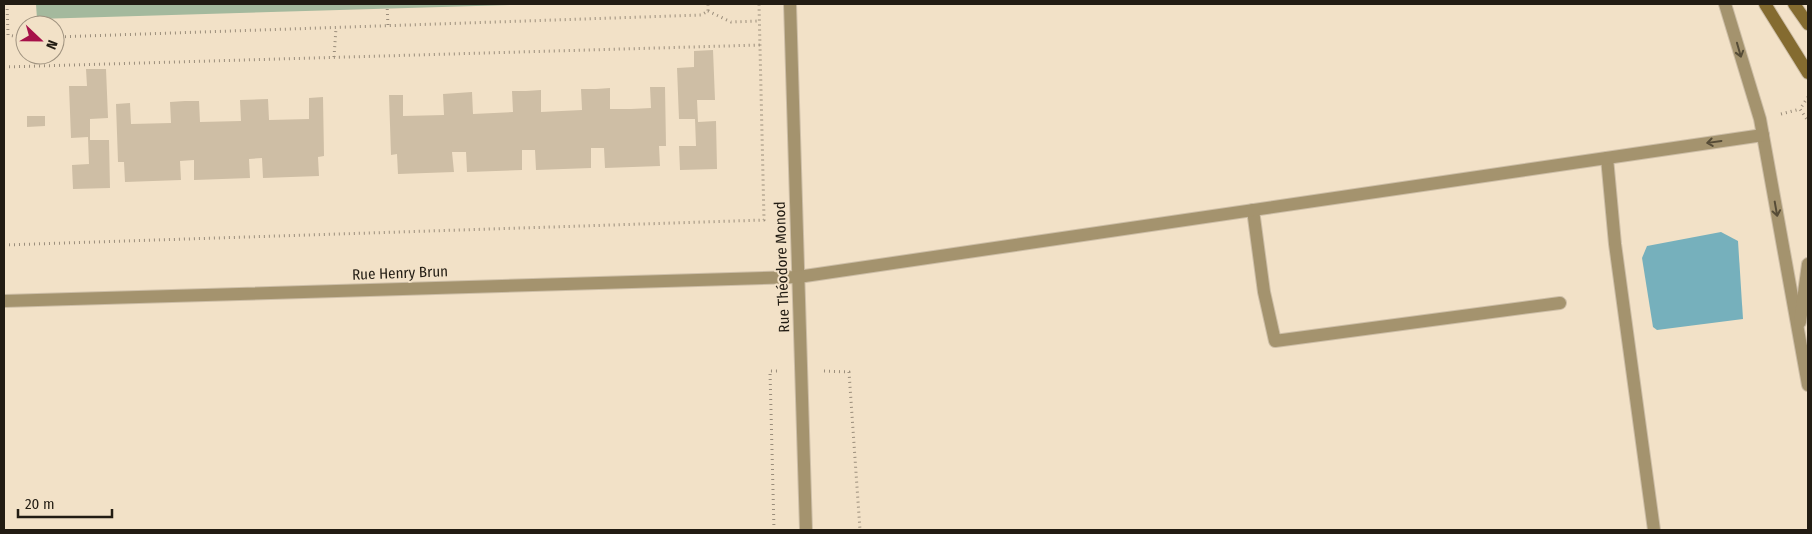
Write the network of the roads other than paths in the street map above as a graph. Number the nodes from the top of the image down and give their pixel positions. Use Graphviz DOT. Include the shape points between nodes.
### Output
graph roads {
  1 [pos="790,4"];
  2 [pos="1725,4"];
  3 [pos="1765,4"];
  4 [pos="1794,4"];
  5 [pos="1808,24"];
  6 [pos="1808,73"];
  7 [pos="1763,135"];
  8 [pos="1607,158"];
  9 [pos="1253,210"];
  10 [pos="1808,264"];
  11 [pos="798,277"];
  12 [pos="4,301"];
  13 [pos="1560,304"];
  14 [pos="1799,337"];
  15 [pos="1808,385"];
  16 [pos="806,530"];
  17 [pos="1654,530"];
  1 -- 11 [label="street, Rue Théodore Monod"];
  2 -- 7 [label="street, one-way"];
  3 -- 6 [label="street"];
  4 -- 5 [label="street"];
  7 -- 8 [label="street, Rue Henry Brun, one-way"];
  7 -- 14 [label="street, one-way"];
  8 -- 9 [label="street, Rue Henry Brun"];
  8 -- 17 [label="street" via="1616,254"];
  9 -- 11 [label="street, Rue Henry Brun"];
  9 -- 13 [label="street" via="1264,292 1275,341"];
  10 -- 14 [label="street"];
  11 -- 12 [label="street, Rue Henry Brun"];
  11 -- 16 [label="street, Rue Théodore Monod"];
  14 -- 15 [label="street"];
}
